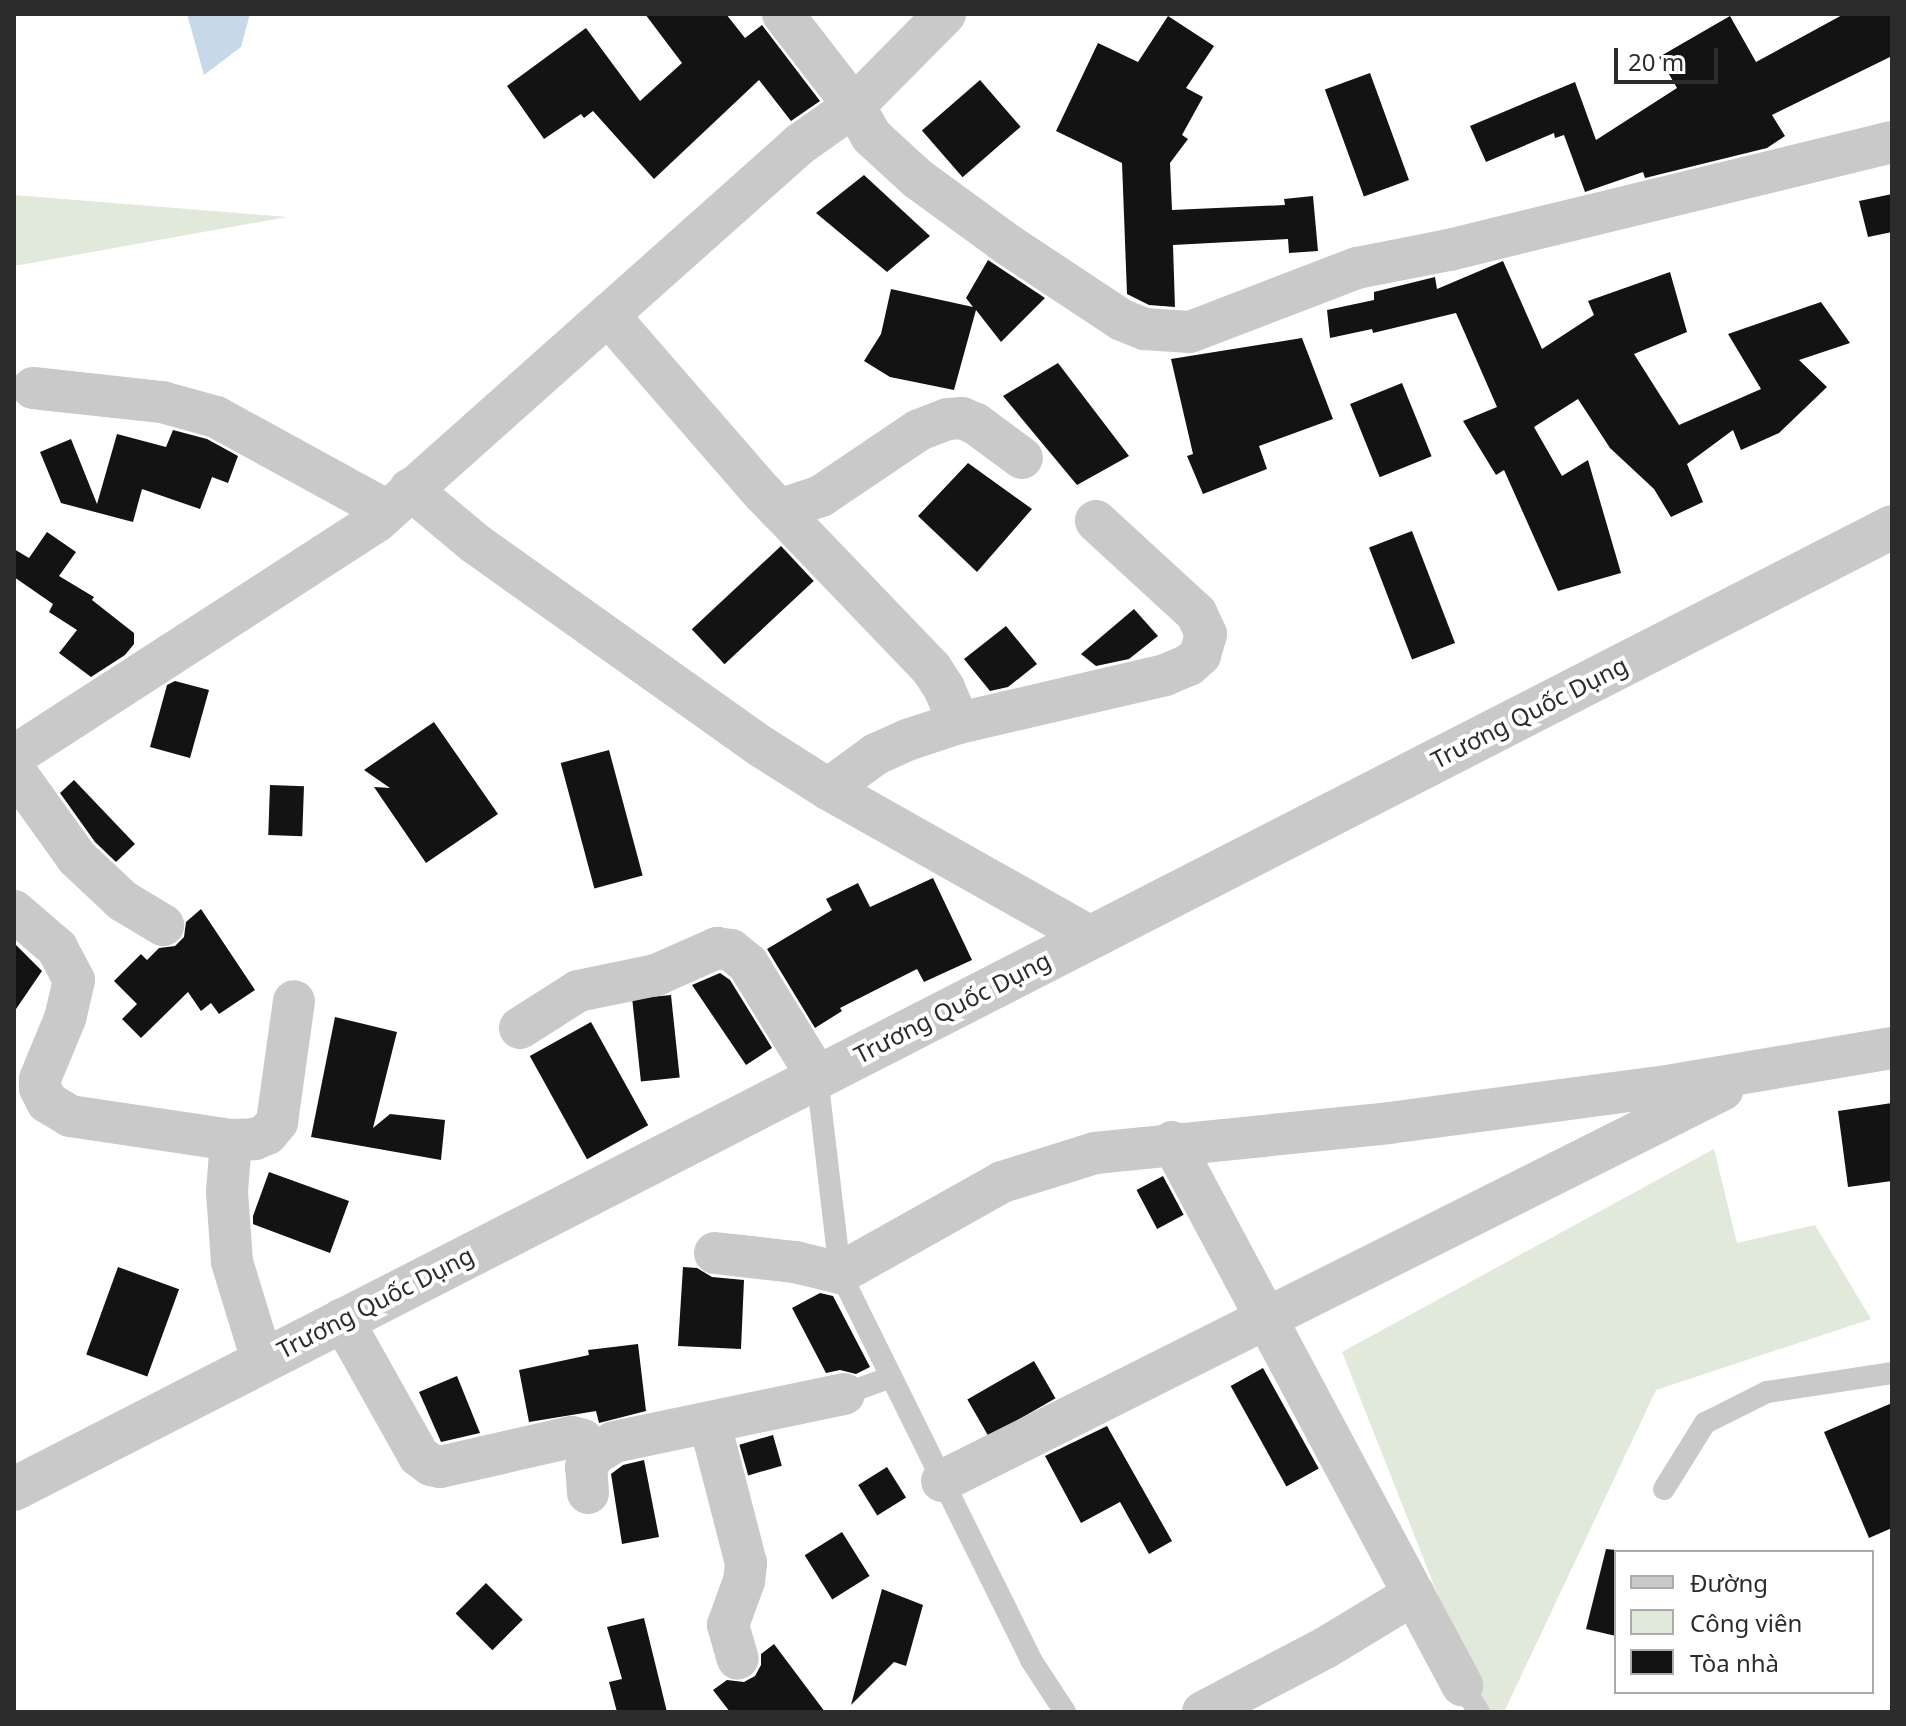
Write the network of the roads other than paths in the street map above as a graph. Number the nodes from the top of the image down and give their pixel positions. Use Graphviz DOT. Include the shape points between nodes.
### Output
graph roads {
  1 [pos="783,14"];
  2 [pos="945,14"];
  3 [pos="854,106"];
  4 [pos="1892,142"];
  5 [pos="608,315"];
  6 [pos="33,388"];
  7 [pos="1022,458"];
  8 [pos="399,500"];
  9 [pos="779,510"];
  10 [pos="1096,521"];
  11 [pos="1892,527"];
  12 [pos="959,723"];
  13 [pos="14,756"];
  14 [pos="14,770"];
  15 [pos="828,789"];
  16 [pos="14,911"];
  17 [pos="163,925"];
  18 [pos="1089,936"];
  19 [pos="294,1001"];
  20 [pos="520,1028"];
  21 [pos="1892,1048"];
  22 [pos="1770,1066"];
  23 [pos="817,1076"];
  24 [pos="231,1140"];
  25 [pos="1172,1142"];
  26 [pos="715,1253"];
  27 [pos="840,1273"];
  28 [pos="342,1319"];
  29 [pos="1266,1319"];
  30 [pos="262,1360"];
  31 [pos="1892,1374"];
  32 [pos="889,1378"];
  33 [pos="844,1394"];
  34 [pos="710,1424"];
  35 [pos="942,1481"];
  36 [pos="14,1489"];
  37 [pos="1664,1489"];
  38 [pos="1414,1594"];
  39 [pos="738,1659"];
  40 [pos="1471,1699"];
  41 [pos="1065,1712"];
  42 [pos="1203,1712"];
  1 -- 3 [label="street"];
  2 -- 3 [label="street"];
  3 -- 4 [label="street" via="888,154 1010,246 1122,320 1174,333 1216,324 1357,268"];
  3 -- 5 [label="street" via="800,144"];
  5 -- 8 [label="street"];
  5 -- 9 [label="street"];
  6 -- 8 [label="street" via="162,402 216,417"];
  7 -- 9 [label="street" via="976,424 948,419 919,430 821,496"];
  8 -- 13 [label="street"];
  8 -- 15 [label="street" via="476,544"];
  9 -- 12 [label="street" via="931,668"];
  10 -- 12 [label="street" via="1196,613 1206,634 1200,655 1165,675"];
  11 -- 18 [label="street, Trương Quốc Dụng"];
  12 -- 15 [label="street" via="876,754"];
  14 -- 17 [label="street" via="77,858 123,901"];
  15 -- 18 [label="street"];
  16 -- 24 [label="street" via="57,948 74,980 66,1016 40,1079 54,1109 84,1119"];
  18 -- 23 [label="street, Trương Quốc Dụng"];
  19 -- 24 [label="street" via="277,1122 255,1139"];
  20 -- 23 [label="street" via="578,991 656,975 717,948 731,950 748,964"];
  21 -- 22 [label="street"];
  22 -- 25 [label="street" via="1667,1086 1389,1123"];
  22 -- 29 [label="street"];
  23 -- 27 [label="lane"];
  23 -- 28 [label="street, Trương Quốc Dụng"];
  24 -- 30 [label="street" via="227,1192 232,1262"];
  25 -- 27 [label="street" via="1095,1153 1025,1172"];
  25 -- 29 [label="street"];
  26 -- 27 [label="street"];
  27 -- 32 [label="lane"];
  28 -- 30 [label="street, Trương Quốc Dụng"];
  28 -- 34 [label="street" via="419,1456 431,1465 572,1437 583,1440 592,1473 614,1442"];
  29 -- 35 [label="street"];
  29 -- 38 [label="street"];
  30 -- 36 [label="street, Trương Quốc Dụng"];
  31 -- 37 [label="lane" via="1767,1392 1705,1423"];
  32 -- 33 [label="lane"];
  32 -- 35 [label="lane"];
  33 -- 34 [label="street"];
  34 -- 39 [label="street" via="746,1563 728,1625"];
  35 -- 41 [label="lane" via="1031,1660"];
  38 -- 40 [label="street"];
  38 -- 42 [label="street"];
}
